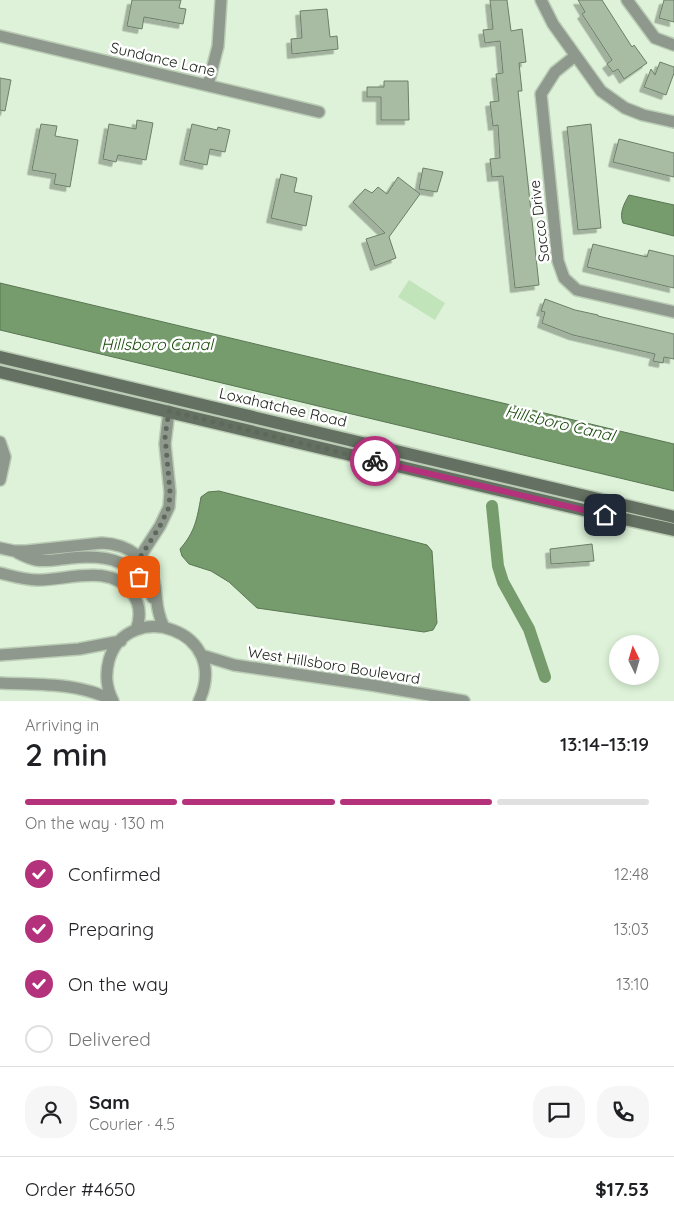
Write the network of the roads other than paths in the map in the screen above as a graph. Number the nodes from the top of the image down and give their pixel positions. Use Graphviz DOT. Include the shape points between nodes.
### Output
graph roads {
  1 [pos="221,0"];
  2 [pos="541,0"];
  3 [pos="627,0"];
  4 [pos="0,36"];
  5 [pos="674,45"];
  6 [pos="575,56"];
  7 [pos="208,85"];
  8 [pos="319,112"];
  9 [pos="674,122"];
  10 [pos="674,312"];
  11 [pos="0,358"];
  12 [pos="0,372"];
  13 [pos="169,411"];
  14 [pos="0,442"];
  15 [pos="0,480"];
  16 [pos="674,517"];
  17 [pos="674,530"];
  18 [pos="0,548"];
  19 [pos="52,554"];
  20 [pos="140,557"];
  21 [pos="132,570"];
  22 [pos="0,573"];
  23 [pos="54,578"];
  24 [pos="123,583"];
  25 [pos="156,602"];
  26 [pos="164,627"];
  27 [pos="136,630"];
  28 [pos="121,641"];
  29 [pos="0,655"];
  30 [pos="201,655"];
  31 [pos="0,683"];
  32 [pos="112,701"];
  33 [pos="199,701"];
  34 [pos="464,701"];
  1 -- 7 [label="street" via="218,46"];
  2 -- 6 [label="street"];
  3 -- 5 [label="street" via="654,38"];
  4 -- 7 [label="street, Sundance Lane"];
  6 -- 9 [label="street" via="594,83 612,100 625,108"];
  6 -- 10 [label="street, Sacco Drive" via="555,72 541,94 558,261 564,278 577,290"];
  7 -- 8 [label="street, Sundance Lane"];
  11 -- 16 [label="main road, Loxahatchee Road"];
  12 -- 13 [label="main road, Loxahatchee Road"];
  13 -- 17 [label="main road, Loxahatchee Road"];
  13 -- 20 [label="street" via="165,436 169,507 164,521"];
  14 -- 15 [label="street" via="5,456"];
  18 -- 19 [label="street"];
  19 -- 20 [label="street" via="107,544 125,548"];
  19 -- 21 [label="street" via="99,556"];
  19 -- 23 [label="street"];
  20 -- 21 [label="street"];
  20 -- 25 [label="street" via="152,577"];
  21 -- 24 [label="street"];
  21 -- 25 [label="street" via="144,581"];
  22 -- 23 [label="street" via="33,580"];
  23 -- 24 [label="street" via="97,575"];
  24 -- 27 [label="street" via="138,604 140,616"];
  25 -- 26 [label="street"];
  26 -- 27 [label="street"];
  26 -- 30 [label="street" via="186,636"];
  27 -- 28 [label="street"];
  28 -- 29 [label="street" via="79,649"];
  28 -- 32 [label="street" via="112,651 107,668 106,682"];
  30 -- 33 [label="street" via="205,678"];
  30 -- 34 [label="street, West Hillsboro Boulevard" via="234,665"];
  31 -- 32 [label="street" via="78,688"];
}
